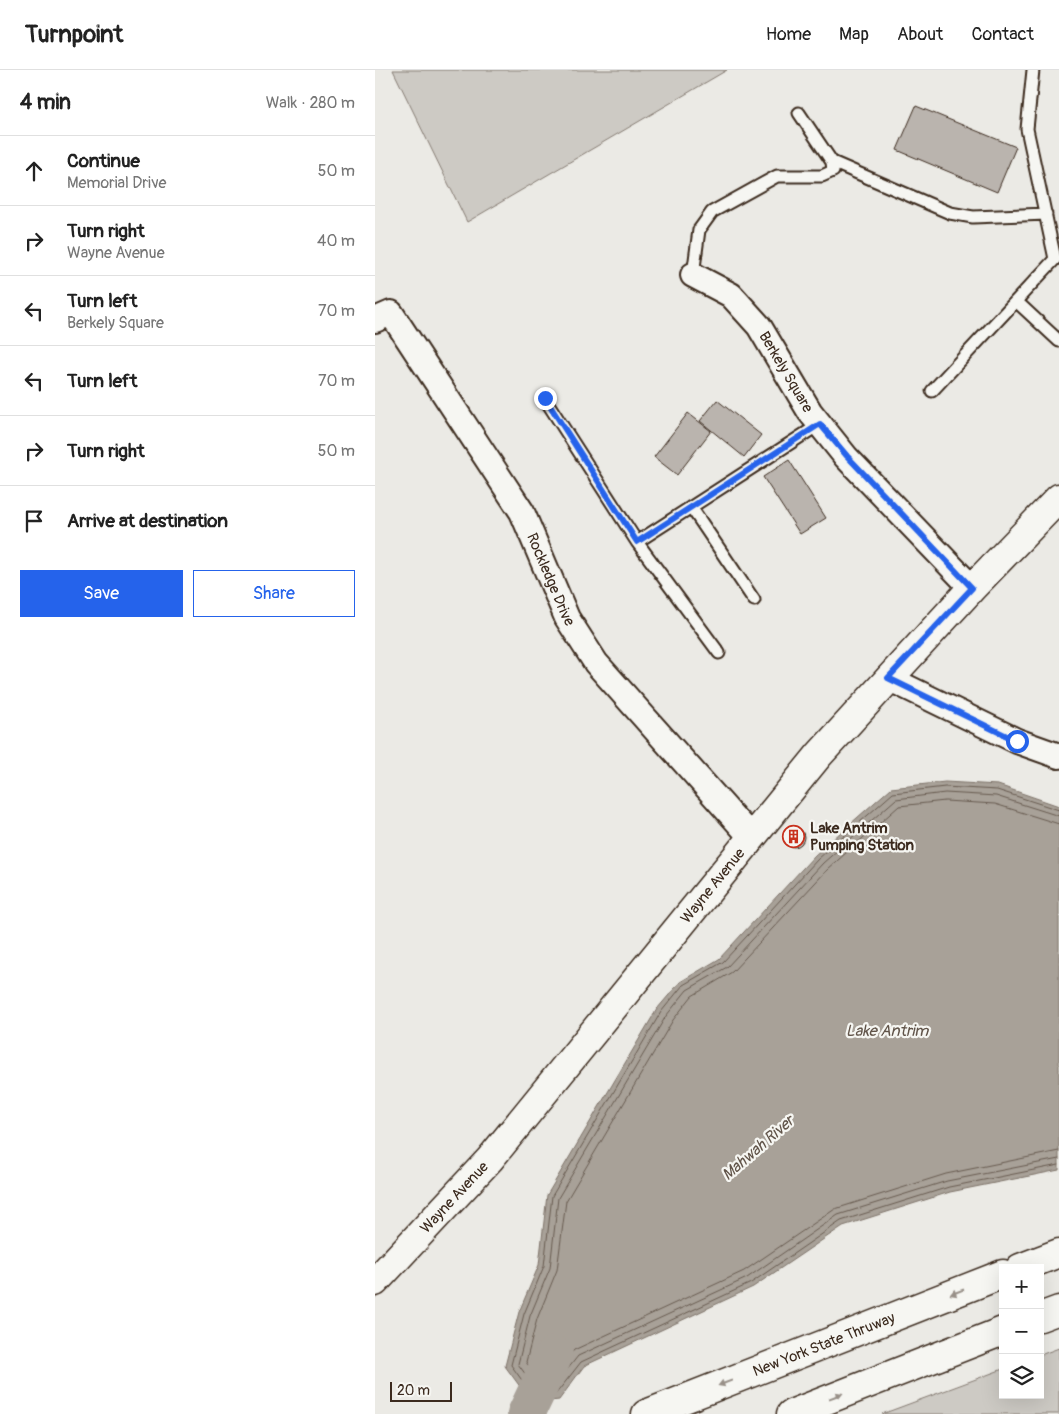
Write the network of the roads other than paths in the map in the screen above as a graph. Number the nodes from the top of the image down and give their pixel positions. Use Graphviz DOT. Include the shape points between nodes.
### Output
graph roads {
  1 [pos="1033,70"];
  2 [pos="799,114"];
  3 [pos="832,162"];
  4 [pos="1046,214"];
  5 [pos="1057,256"];
  6 [pos="693,275"];
  7 [pos="1016,301"];
  8 [pos="375,320"];
  9 [pos="1059,341"];
  10 [pos="932,391"];
  11 [pos="545,398"];
  12 [pos="820,424"];
  13 [pos="1059,498"];
  14 [pos="691,507"];
  15 [pos="637,542"];
  16 [pos="972,588"];
  17 [pos="754,600"];
  18 [pos="719,653"];
  19 [pos="888,678"];
  20 [pos="1059,756"];
  21 [pos="751,837"];
  22 [pos="1059,1253"];
  23 [pos="1030,1264"];
  24 [pos="999,1276"];
  25 [pos="375,1282"];
  26 [pos="1059,1310"];
  27 [pos="1044,1316"];
  28 [pos="999,1334"];
  29 [pos="646,1414"];
  30 [pos="791,1414"];
  1 -- 4 [label="lane" via="1027,129"];
  2 -- 3 [label="lane"];
  3 -- 4 [label="lane" via="950,214 973,217"];
  3 -- 6 [label="lane" via="833,171 822,176 777,176 711,212 699,230"];
  4 -- 5 [label="lane"];
  5 -- 7 [label="lane"];
  6 -- 12 [label="street, Berkely Square" via="731,295 759,326"];
  7 -- 9 [label="lane"];
  7 -- 10 [label="lane"];
  8 -- 21 [label="street, Rockledge Drive" via="391,313 522,512 567,618 596,663"];
  11 -- 15 [label="lane"];
  12 -- 14 [label="lane"];
  12 -- 16 [label="street, Berkely Square"];
  13 -- 16 [label="main road, Wayne Avenue"];
  14 -- 15 [label="lane"];
  14 -- 17 [label="lane"];
  15 -- 18 [label="lane"];
  16 -- 19 [label="main road, Wayne Avenue"];
  19 -- 20 [label="street" via="1017,741"];
  19 -- 21 [label="main road, Wayne Avenue"];
  21 -- 25 [label="main road, Wayne Avenue" via="490,1159"];
  22 -- 23 [label="main road"];
  24 -- 29 [label="main road, New York State Thruway, one-way"];
  26 -- 27 [label="main road"];
  30 -- 28 [label="main road, one-way"];
}
